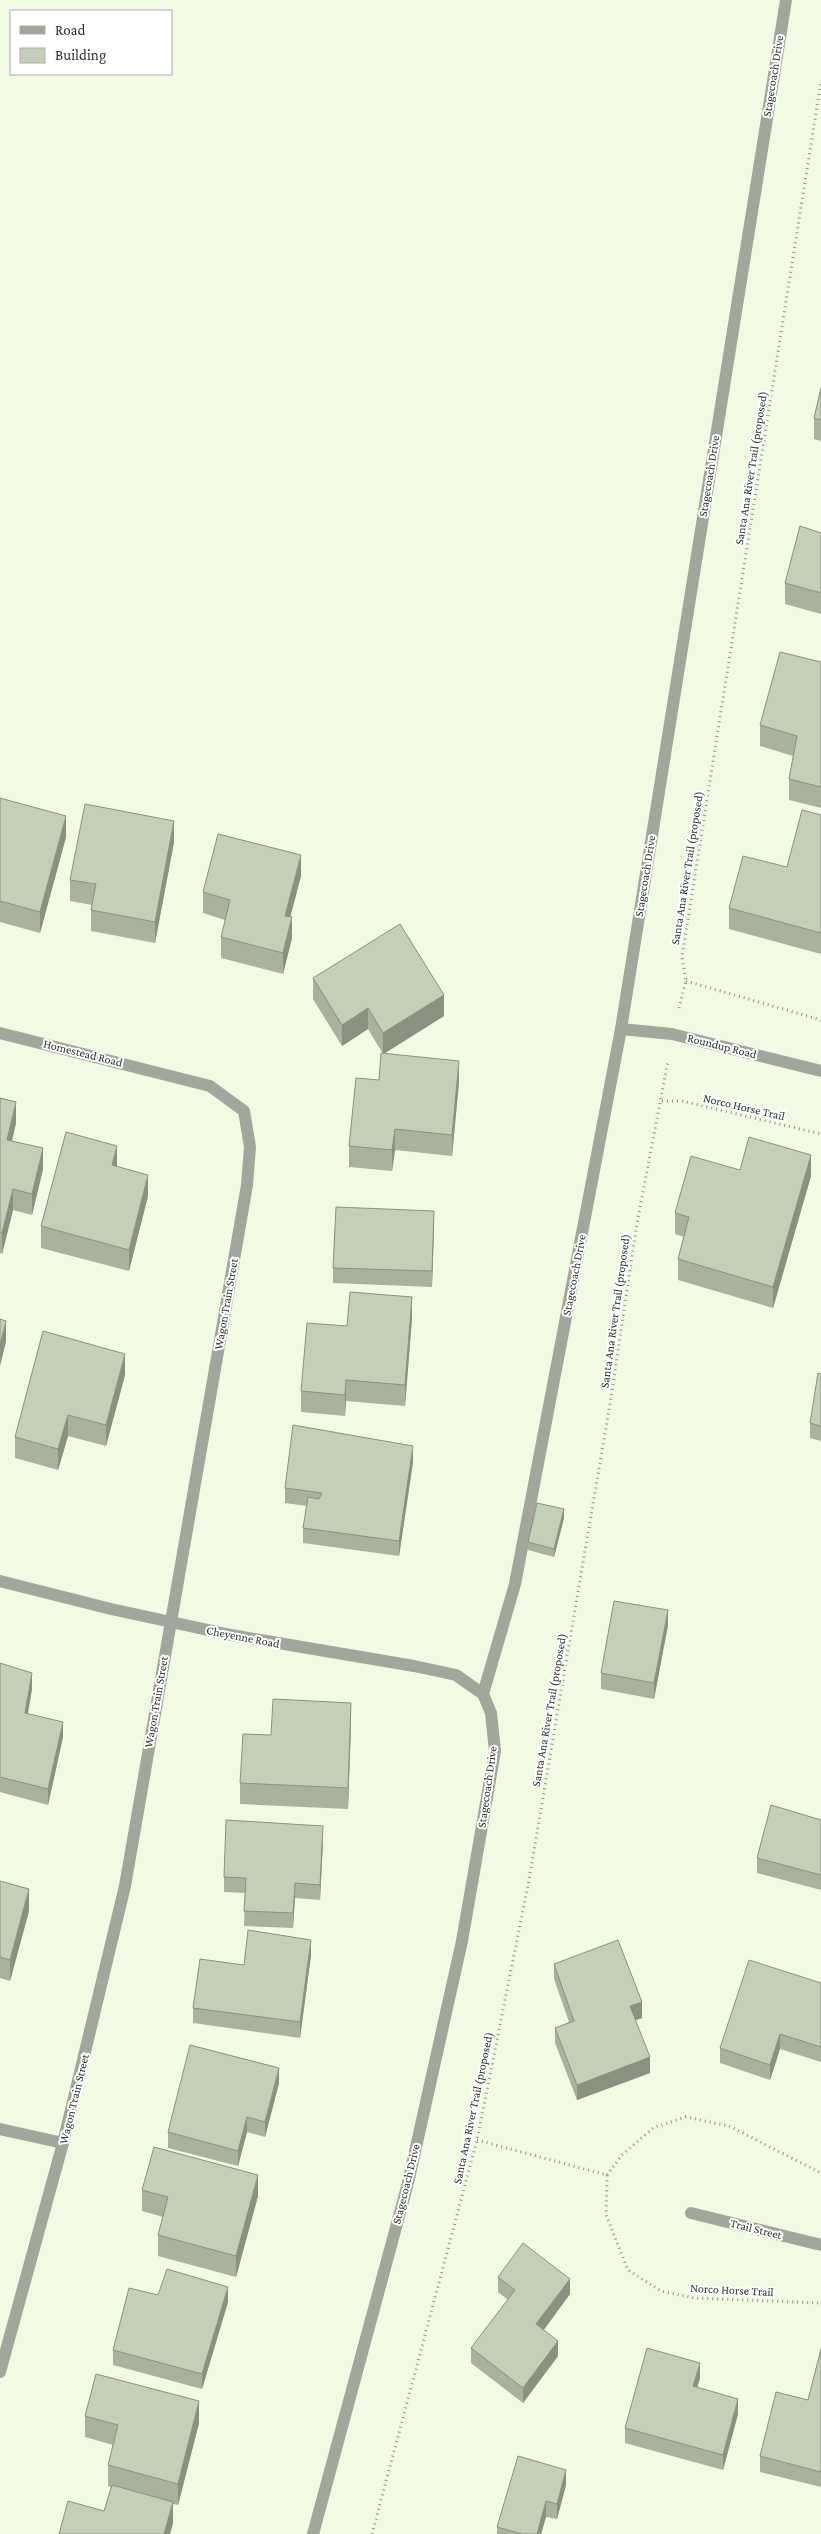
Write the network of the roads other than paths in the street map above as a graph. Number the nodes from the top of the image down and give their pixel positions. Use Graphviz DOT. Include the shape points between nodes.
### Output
graph roads {
  1 [pos="786,0"];
  2 [pos="621,1029"];
  3 [pos="0,1033"];
  4 [pos="821,1071"];
  5 [pos="166,1074"];
  6 [pos="0,1581"];
  7 [pos="169,1622"];
  8 [pos="483,1694"];
  9 [pos="0,2129"];
  10 [pos="63,2143"];
  11 [pos="691,2213"];
  12 [pos="821,2245"];
  13 [pos="0,2372"];
  14 [pos="313,2534"];
  1 -- 2 [label="street, Stagecoach Drive"];
  2 -- 4 [label="street, Roundup Road" via="672,1034"];
  2 -- 8 [label="street, Stagecoach Drive" via="515,1584"];
  3 -- 5 [label="street, Homestead Road"];
  5 -- 7 [label="street, Wagon Train Street" via="210,1086 244,1111 250,1147 247,1185"];
  6 -- 7 [label="street, Cheyenne Road"];
  7 -- 8 [label="street, Cheyenne Road" via="231,1636 456,1675"];
  7 -- 10 [label="street, Wagon Train Street" via="125,1886"];
  8 -- 14 [label="street, Stagecoach Drive" via="491,1713 495,1751 462,1941 408,2183"];
  9 -- 10 [label="street"];
  10 -- 13 [label="street, Wagon Train Street"];
  11 -- 12 [label="street, Trail Street"];
}
